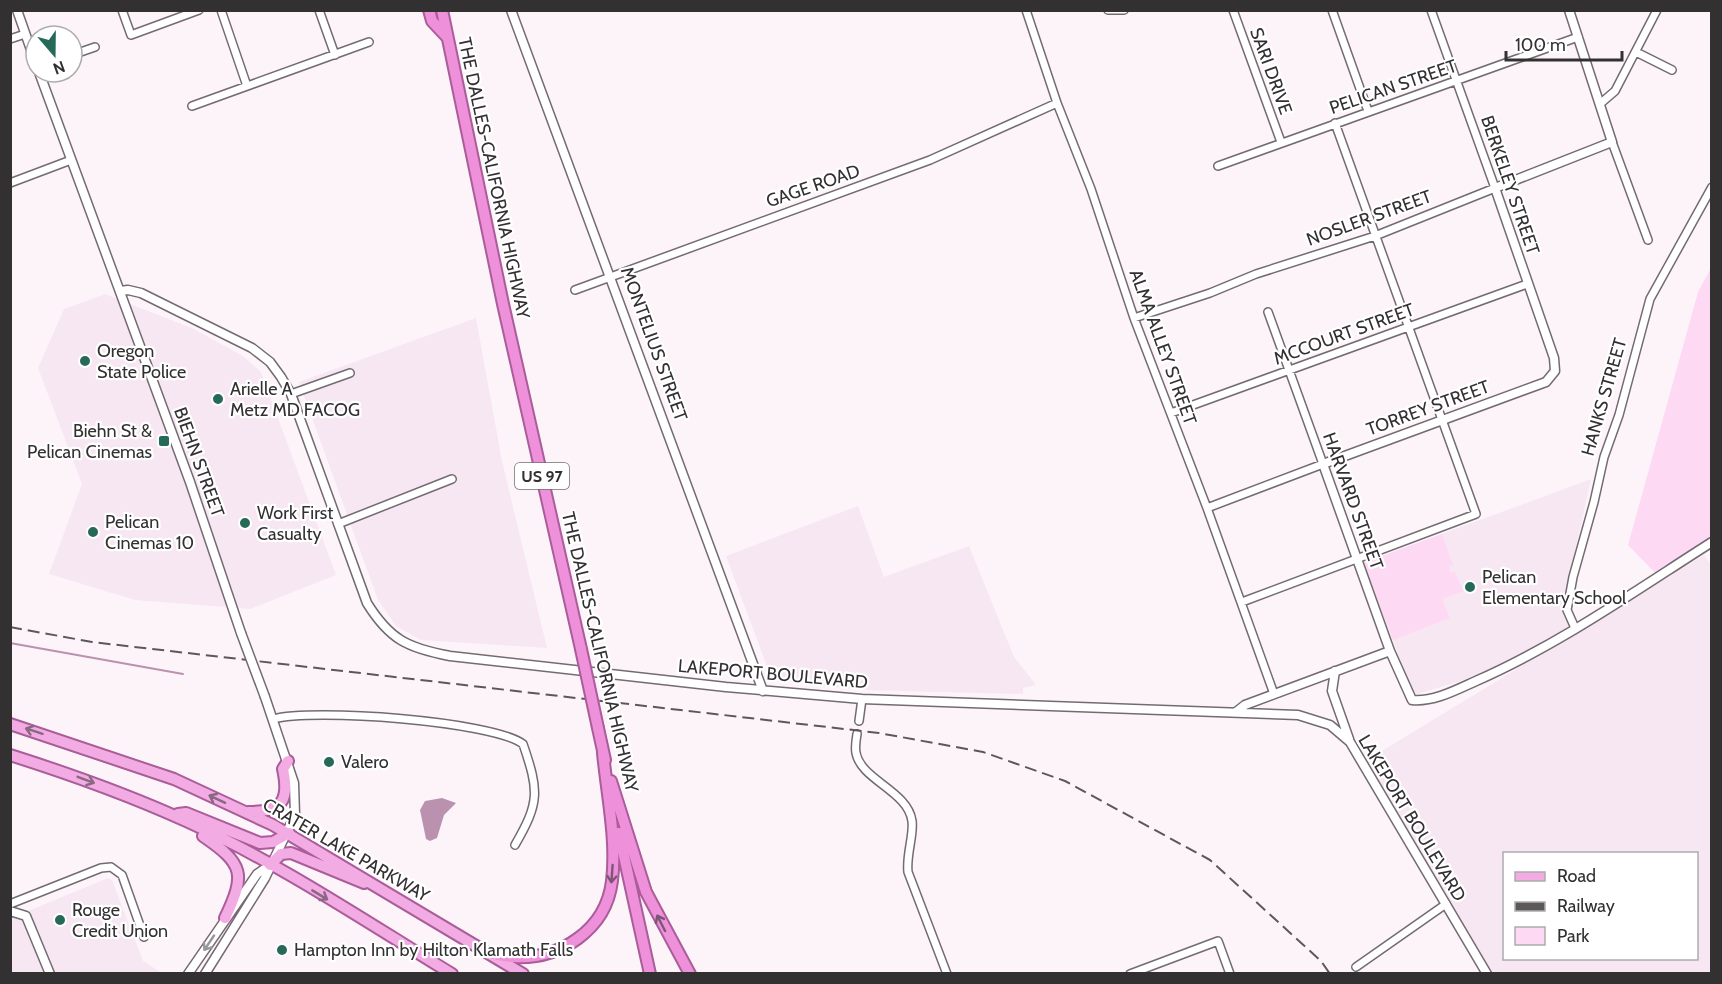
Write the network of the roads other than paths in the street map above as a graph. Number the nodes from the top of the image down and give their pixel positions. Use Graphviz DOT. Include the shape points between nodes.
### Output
graph roads {
  1 [pos="17,10"];
  2 [pos="122,10"];
  3 [pos="199,10"];
  4 [pos="221,10"];
  5 [pos="320,10"];
  6 [pos="429,10"];
  7 [pos="442,10"];
  8 [pos="511,10"];
  9 [pos="1026,10"];
  10 [pos="1108,10"];
  11 [pos="1124,10"];
  12 [pos="1233,10"];
  13 [pos="1332,10"];
  14 [pos="1431,10"];
  15 [pos="1569,10"];
  16 [pos="1657,10"];
  17 [pos="24,31"];
  18 [pos="1578,36"];
  19 [pos="448,37"];
  20 [pos="369,42"];
  21 [pos="95,47"];
  22 [pos="84,51"];
  23 [pos="1636,52"];
  24 [pos="335,55"];
  25 [pos="1672,70"];
  26 [pos="1455,81"];
  27 [pos="43,84"];
  28 [pos="247,86"];
  29 [pos="1057,103"];
  30 [pos="1601,103"];
  31 [pos="192,106"];
  32 [pos="1368,111"];
  33 [pos="1335,123"];
  34 [pos="1281,142"];
  35 [pos="1612,142"];
  36 [pos="71,160"];
  37 [pos="1218,166"];
  38 [pos="10,183"];
  39 [pos="1712,187"];
  40 [pos="1496,188"];
  41 [pos="1375,236"];
  42 [pos="1648,240"];
  43 [pos="611,275"];
  44 [pos="1527,284"];
  45 [pos="575,290"];
  46 [pos="120,291"];
  47 [pos="1268,312"];
  48 [pos="1134,318"];
  49 [pos="1410,325"];
  50 [pos="1289,370"];
  51 [pos="1555,371"];
  52 [pos="350,373"];
  53 [pos="291,394"];
  54 [pos="1171,413"];
  55 [pos="1441,420"];
  56 [pos="1323,464"];
  57 [pos="452,479"];
  58 [pos="1207,508"];
  59 [pos="338,524"];
  60 [pos="1712,542"];
  61 [pos="1356,559"];
  62 [pos="1242,602"];
  63 [pos="1575,628"];
  64 [pos="1390,651"];
  65 [pos="1335,671"];
  66 [pos="763,691"];
  67 [pos="1274,694"];
  68 [pos="862,699"];
  69 [pos="1236,712"];
  70 [pos="273,719"];
  71 [pos="859,721"];
  72 [pos="10,724"];
  73 [pos="857,734"];
  74 [pos="1350,742"];
  75 [pos="603,753"];
  76 [pos="10,754"];
  77 [pos="288,760"];
  78 [pos="246,812"];
  79 [pos="170,815"];
  80 [pos="289,832"];
  81 [pos="515,845"];
  82 [pos="270,865"];
  83 [pos="380,887"];
  84 [pos="10,904"];
  85 [pos="1446,904"];
  86 [pos="10,911"];
  87 [pos="225,918"];
  88 [pos="144,937"];
  89 [pos="486,952"];
  90 [pos="1356,967"];
  91 [pos="1132,973"];
  92 [pos="50,974"];
  93 [pos="188,974"];
  94 [pos="204,974"];
  95 [pos="452,974"];
  96 [pos="523,974"];
  97 [pos="650,974"];
  98 [pos="690,974"];
  99 [pos="947,974"];
  100 [pos="1230,974"];
  101 [pos="1487,974"];
  1 -- 17 [label="street"];
  2 -- 3 [label="street" via="131,35"];
  4 -- 28 [label="street"];
  5 -- 24 [label="street"];
  6 -- 19 [label="highway" via="432,21"];
  7 -- 19 [label="highway, THE DALLES-CALIFORNIA HIGHWAY / US 97"];
  8 -- 43 [label="street, MONTELIUS STREET"];
  9 -- 29 [label="street, ALMA ALLEY STREET"];
  10 -- 11 [label="street"];
  12 -- 34 [label="street, SARI DRIVE"];
  13 -- 32 [label="street"];
  14 -- 26 [label="street, BERKELEY STREET"];
  15 -- 18 [label="street"];
  16 -- 23 [label="street"];
  18 -- 26 [label="street, PELICAN STREET"];
  18 -- 30 [label="street"];
  19 -- 75 [label="highway, THE DALLES-CALIFORNIA HIGHWAY / US 97, bridge"];
  20 -- 24 [label="street"];
  21 -- 22 [label="street"];
  23 -- 25 [label="street"];
  23 -- 30 [label="street" via="1615,91"];
  24 -- 28 [label="street"];
  26 -- 32 [label="street, PELICAN STREET"];
  26 -- 40 [label="street, BERKELEY STREET"];
  27 -- 36 [label="street, BIEHN STREET"];
  28 -- 31 [label="street"];
  29 -- 43 [label="street, GAGE ROAD" via="930,160"];
  29 -- 48 [label="street, ALMA ALLEY STREET" via="1091,189"];
  30 -- 35 [label="street"];
  32 -- 33 [label="street, PELICAN STREET"];
  33 -- 34 [label="street, PELICAN STREET"];
  33 -- 41 [label="street"];
  34 -- 37 [label="street, PELICAN STREET"];
  35 -- 40 [label="street, NOSLER STREET"];
  35 -- 42 [label="street"];
  36 -- 38 [label="street"];
  36 -- 46 [label="street, BIEHN STREET"];
  39 -- 63 [label="street, HANKS STREET" via="1661,275 1641,327 1573,577 1567,610"];
  40 -- 41 [label="street, NOSLER STREET"];
  40 -- 44 [label="street, BERKELEY STREET"];
  41 -- 48 [label="street, NOSLER STREET"];
  41 -- 49 [label="street"];
  43 -- 45 [label="street, GAGE ROAD"];
  43 -- 66 [label="street, MONTELIUS STREET"];
  44 -- 49 [label="street, MCCOURT STREET"];
  44 -- 51 [label="street, BERKELEY STREET" via="1554,357"];
  46 -- 53 [label="street, LAKEPORT BOULEVARD" via="141,293 252,348 270,362"];
  46 -- 70 [label="street, BIEHN STREET, bridge"];
  47 -- 50 [label="street, HARVARD STREET"];
  48 -- 54 [label="street, ALMA ALLEY STREET"];
  49 -- 50 [label="street, MCCOURT STREET"];
  49 -- 55 [label="street"];
  50 -- 54 [label="street, MCCOURT STREET"];
  50 -- 56 [label="street, HARVARD STREET"];
  51 -- 55 [label="street, TORREY STREET" via="1546,382"];
  52 -- 53 [label="street"];
  53 -- 59 [label="street, LAKEPORT BOULEVARD"];
  54 -- 58 [label="street, ALMA ALLEY STREET"];
  55 -- 56 [label="street, TORREY STREET"];
  55 -- 61 [label="street" via="1476,514"];
  56 -- 58 [label="street, TORREY STREET"];
  56 -- 61 [label="street, HARVARD STREET"];
  57 -- 59 [label="street"];
  58 -- 62 [label="street, ALMA ALLEY STREET"];
  59 -- 66 [label="street, LAKEPORT BOULEVARD" via="367,603 381,625 397,640 420,650"];
  60 -- 63 [label="street"];
  61 -- 62 [label="street"];
  61 -- 64 [label="street, HARVARD STREET"];
  62 -- 67 [label="street, ALMA ALLEY STREET"];
  63 -- 64 [label="street, HARVARD STREET" via="1520,662 1423,701 1412,700"];
  64 -- 65 [label="street"];
  65 -- 67 [label="street"];
  65 -- 74 [label="street" via="1332,691"];
  66 -- 68 [label="street, LAKEPORT BOULEVARD"];
  67 -- 69 [label="street"];
  68 -- 69 [label="street, LAKEPORT BOULEVARD"];
  68 -- 71 [label="street"];
  69 -- 74 [label="street, LAKEPORT BOULEVARD" via="1298,714 1330,725"];
  70 -- 77 [label="street, BIEHN STREET"];
  70 -- 81 [label="street" via="303,714 354,715 513,736 523,744 537,799"];
  78 -- 72 [label="main road, CRATER LAKE PARKWAY, one-way" via="174,779"];
  73 -- 99 [label="street" via="856,755 905,804 912,821 906,855 908,872"];
  74 -- 85 [label="street, LAKEPORT BOULEVARD"];
  75 -- 89 [label="highway, one-way" via="612,883 593,927 556,951 513,957"];
  75 -- 97 [label="highway, US 97"];
  98 -- 75 [label="highway, THE DALLES-CALIFORNIA HIGHWAY / US 97, one-way" via="646,892"];
  76 -- 79 [label="main road, one-way" via="85,779"];
  77 -- 78 [label="main road" via="283,769 287,788 279,805 265,812"];
  77 -- 80 [label="street, BIEHN STREET" via="297,797"];
  78 -- 80 [label="main road, CRATER LAKE PARKWAY"];
  79 -- 80 [label="main road" via="186,813 260,843 273,842"];
  79 -- 82 [label="main road"];
  79 -- 87 [label="main road" via="224,850 235,862 238,891"];
  80 -- 82 [label="street, BIEHN STREET"];
  80 -- 83 [label="main road, CRATER LAKE PARKWAY"];
  82 -- 83 [label="main road" via="281,854 297,855"];
  82 -- 87 [label="street" via="258,873"];
  82 -- 94 [label="street"];
  82 -- 95 [label="main road, one-way"];
  83 -- 89 [label="main road, CRATER LAKE PARKWAY"];
  84 -- 88 [label="street" via="111,867 122,875"];
  85 -- 90 [label="street"];
  85 -- 101 [label="street, LAKEPORT BOULEVARD"];
  86 -- 92 [label="street" via="26,916"];
  87 -- 93 [label="street, one-way"];
  89 -- 96 [label="main road, CRATER LAKE PARKWAY"];
  91 -- 100 [label="street" via="1218,941"];
}
